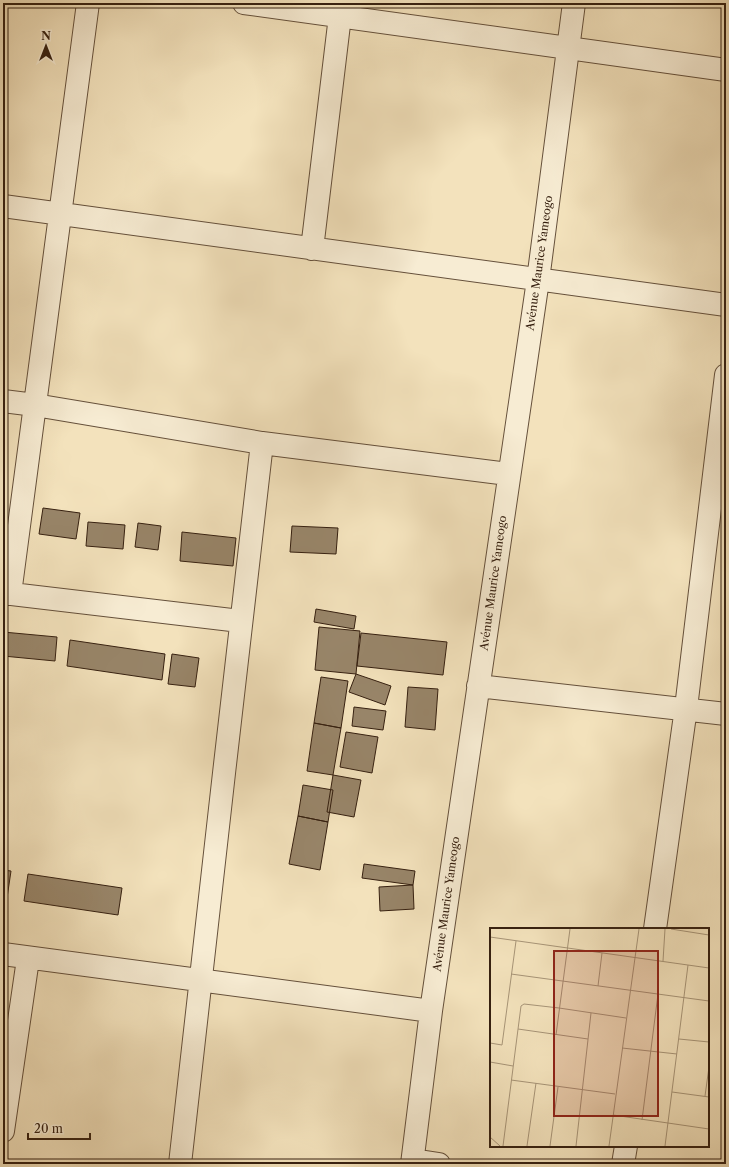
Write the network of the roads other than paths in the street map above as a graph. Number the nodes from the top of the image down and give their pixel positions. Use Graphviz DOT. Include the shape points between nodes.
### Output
graph roads {
  1 [pos="88,3"];
  2 [pos="244,3"];
  3 [pos="574,3"];
  4 [pos="340,16"];
  5 [pos="568,48"];
  6 [pos="726,70"];
  7 [pos="3,206"];
  8 [pos="60,214"];
  9 [pos="312,248"];
  10 [pos="538,280"];
  11 [pos="726,305"];
  12 [pos="726,375"];
  13 [pos="3,402"];
  14 [pos="35,405"];
  15 [pos="262,443"];
  16 [pos="508,474"];
  17 [pos="7,594"];
  18 [pos="240,621"];
  19 [pos="478,686"];
  20 [pos="686,708"];
  21 [pos="726,714"];
  22 [pos="655,928"];
  23 [pos="3,954"];
  24 [pos="28,958"];
  25 [pos="201,981"];
  26 [pos="431,1011"];
  27 [pos="3,1131"];
  28 [pos="626,1147"];
  29 [pos="412,1162"];
  30 [pos="180,1164"];
  31 [pos="439,1164"];
  32 [pos="623,1164"];
  1 -- 8 [label="street"];
  2 -- 4 [label="street"];
  3 -- 5 [label="street, Avénue Maurice Yameogo"];
  4 -- 5 [label="street"];
  4 -- 9 [label="street"];
  5 -- 6 [label="street"];
  5 -- 10 [label="street, Avénue Maurice Yameogo"];
  7 -- 8 [label="street"];
  8 -- 9 [label="street"];
  8 -- 14 [label="street"];
  9 -- 10 [label="street"];
  10 -- 11 [label="street"];
  10 -- 16 [label="street, Avénue Maurice Yameogo"];
  12 -- 20 [label="street"];
  13 -- 14 [label="street"];
  14 -- 15 [label="street"];
  14 -- 17 [label="street"];
  15 -- 16 [label="street"];
  15 -- 18 [label="street"];
  16 -- 19 [label="street, Avénue Maurice Yameogo"];
  17 -- 18 [label="street"];
  18 -- 25 [label="street"];
  19 -- 20 [label="street"];
  19 -- 26 [label="street, Avénue Maurice Yameogo"];
  20 -- 21 [label="street"];
  20 -- 22 [label="street"];
  23 -- 24 [label="street"];
  24 -- 25 [label="street"];
  24 -- 27 [label="street"];
  25 -- 26 [label="street"];
  25 -- 30 [label="street"];
  26 -- 29 [label="street, Avénue Maurice Yameogo"];
  28 -- 32 [label="street"];
  29 -- 31 [label="street"];
}
